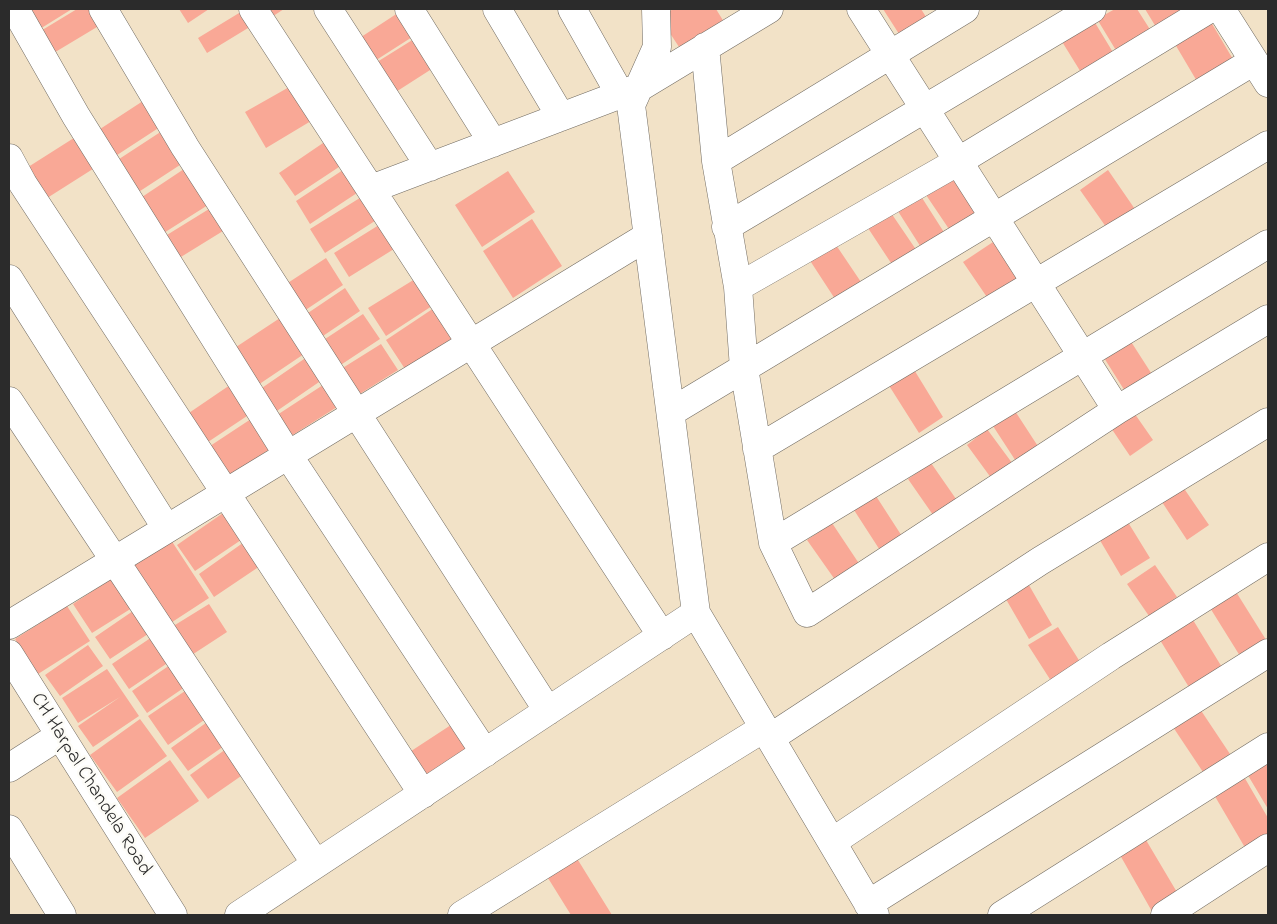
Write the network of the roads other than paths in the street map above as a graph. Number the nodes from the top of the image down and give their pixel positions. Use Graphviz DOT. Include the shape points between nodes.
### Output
graph roads {
  1 [pos="15,9"];
  2 [pos="103,9"];
  3 [pos="253,9"];
  4 [pos="328,9"];
  5 [pos="409,9"];
  6 [pos="497,9"];
  7 [pos="572,9"];
  8 [pos="656,9"];
  9 [pos="769,9"];
  10 [pos="861,9"];
  11 [pos="965,9"];
  12 [pos="1092,9"];
  13 [pos="1219,9"];
  14 [pos="705,47"];
  15 [pos="891,54"];
  16 [pos="1262,68"];
  17 [pos="630,90"];
  18 [pos="926,109"];
  19 [pos="561,117"];
  20 [pos="493,143"];
  21 [pos="1268,145"];
  22 [pos="9,158"];
  23 [pos="716,161"];
  24 [pos="959,161"];
  25 [pos="430,167"];
  26 [pos="371,189"];
  27 [pos="996,218"];
  28 [pos="726,227"];
  29 [pos="648,236"];
  30 [pos="1268,244"];
  31 [pos="9,279"];
  32 [pos="1037,283"];
  33 [pos="738,287"];
  34 [pos="1268,319"];
  35 [pos="472,343"];
  36 [pos="1083,354"];
  37 [pos="744,368"];
  38 [pos="9,401"];
  39 [pos="1117,410"];
  40 [pos="671,412"];
  41 [pos="355,414"];
  42 [pos="1268,422"];
  43 [pos="757,449"];
  44 [pos="288,455"];
  45 [pos="226,493"];
  46 [pos="167,529"];
  47 [pos="773,543"];
  48 [pos="1268,557"];
  49 [pos="114,561"];
  50 [pos="696,613"];
  51 [pos="9,625"];
  52 [pos="662,636"];
  53 [pos="1268,653"];
  54 [pos="9,654"];
  55 [pos="548,711"];
  56 [pos="767,733"];
  57 [pos="59,736"];
  58 [pos="1268,747"];
  59 [pos="485,753"];
  60 [pos="9,768"];
  61 [pos="423,794"];
  62 [pos="9,829"];
  63 [pos="832,842"];
  64 [pos="1268,848"];
  65 [pos="316,864"];
  66 [pos="872,910"];
  67 [pos="62,915"];
  68 [pos="173,915"];
  69 [pos="239,915"];
  70 [pos="462,915"];
  71 [pos="1002,915"];
  72 [pos="1165,915"];
  1 -- 44 [label="street" via="76,116"];
  2 -- 41 [label="street"];
  3 -- 26 [label="street"];
  4 -- 25 [label="street"];
  5 -- 20 [label="street"];
  6 -- 19 [label="street"];
  7 -- 17 [label="street"];
  8 -- 17 [label="street" via="657,47"];
  9 -- 14 [label="street"];
  10 -- 15 [label="street"];
  11 -- 15 [label="street"];
  12 -- 18 [label="street"];
  13 -- 16 [label="street"];
  13 -- 24 [label="street"];
  14 -- 17 [label="street"];
  14 -- 23 [label="street"];
  15 -- 18 [label="street"];
  15 -- 23 [label="street"];
  16 -- 27 [label="street"];
  17 -- 19 [label="street"];
  17 -- 29 [label="street"];
  18 -- 24 [label="street"];
  18 -- 28 [label="street"];
  19 -- 20 [label="street"];
  20 -- 25 [label="street"];
  21 -- 32 [label="street"];
  22 -- 45 [label="street"];
  23 -- 28 [label="street"];
  24 -- 27 [label="street"];
  24 -- 33 [label="street"];
  25 -- 26 [label="street"];
  26 -- 35 [label="street"];
  27 -- 32 [label="street"];
  27 -- 37 [label="street"];
  28 -- 33 [label="street"];
  29 -- 35 [label="street"];
  29 -- 40 [label="street"];
  30 -- 36 [label="street"];
  31 -- 46 [label="street"];
  32 -- 36 [label="street"];
  32 -- 43 [label="street"];
  33 -- 37 [label="street"];
  34 -- 39 [label="street"];
  35 -- 41 [label="street"];
  35 -- 52 [label="street"];
  36 -- 39 [label="street"];
  36 -- 47 [label="street"];
  37 -- 40 [label="street"];
  37 -- 43 [label="street"];
  38 -- 49 [label="street"];
  39 -- 47 [label="street" via="807,613"];
  40 -- 50 [label="street"];
  41 -- 44 [label="street"];
  41 -- 55 [label="street"];
  42 -- 56 [label="street"];
  43 -- 47 [label="street"];
  44 -- 45 [label="street"];
  44 -- 59 [label="street"];
  45 -- 46 [label="street"];
  45 -- 61 [label="street"];
  46 -- 49 [label="street"];
  48 -- 63 [label="street" via="1111,656"];
  49 -- 51 [label="street"];
  49 -- 65 [label="street"];
  50 -- 52 [label="street"];
  50 -- 56 [label="street"];
  52 -- 55 [label="street"];
  53 -- 66 [label="street"];
  54 -- 57 [label="street, CH Harpal Chandela Road"];
  55 -- 59 [label="street"];
  56 -- 63 [label="street"];
  56 -- 70 [label="street"];
  57 -- 60 [label="street"];
  57 -- 68 [label="street, CH Harpal Chandela Road"];
  58 -- 71 [label="street"];
  59 -- 61 [label="street"];
  61 -- 65 [label="street"];
  62 -- 67 [label="street"];
  63 -- 66 [label="street"];
  64 -- 72 [label="street"];
  65 -- 69 [label="street"];
}
